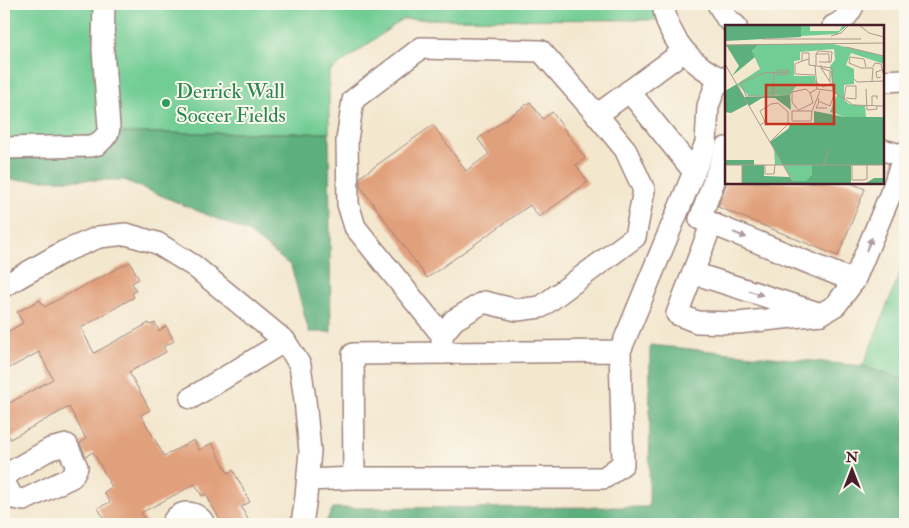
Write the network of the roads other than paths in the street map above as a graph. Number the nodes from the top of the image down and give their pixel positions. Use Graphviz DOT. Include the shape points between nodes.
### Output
graph roads {
  1 [pos="104,4"];
  2 [pos="663,4"];
  3 [pos="718,4"];
  4 [pos="854,4"];
  5 [pos="735,25"];
  6 [pos="836,25"];
  7 [pos="684,51"];
  8 [pos="905,74"];
  9 [pos="723,79"];
  10 [pos="884,81"];
  11 [pos="629,91"];
  12 [pos="596,114"];
  13 [pos="4,148"];
  14 [pos="884,150"];
  15 [pos="725,151"];
  16 [pos="904,154"];
  17 [pos="694,172"];
  18 [pos="712,224"];
  19 [pos="693,273"];
  20 [pos="854,281"];
  21 [pos="4,286"];
  22 [pos="821,314"];
  23 [pos="285,341"];
  24 [pos="442,344"];
  25 [pos="620,351"];
  26 [pos="191,398"];
  27 [pos="354,478"];
  28 [pos="308,480"];
  29 [pos="172,524"];
  30 [pos="204,524"];
  31 [pos="302,524"];
  1 -- 13 [label="street" via="108,133 98,144 90,146"];
  2 -- 7 [label="street" via="668,24"];
  3 -- 5 [label="street"];
  4 -- 6 [label="street" via="848,16"];
  7 -- 9 [label="street" via="700,66"];
  7 -- 11 [label="street"];
  8 -- 10 [label="street"];
  9 -- 17 [label="street" via="708,106 706,143"];
  11 -- 12 [label="street"];
  11 -- 17 [label="street"];
  12 -- 24 [label="street" via="625,149 644,190 635,237 541,307 517,310 484,302 454,320"];
  12 -- 24 [label="street" via="541,51 421,48 353,100 346,140 348,204 355,227"];
  14 -- 16 [label="street"];
  15 -- 18 [label="street" via="700,219"];
  20 -- 16 [label="street, one-way"];
  17 -- 25 [label="street"];
  18 -- 19 [label="street"];
  18 -- 20 [label="street, one-way"];
  19 -- 22 [label="street, one-way"];
  19 -- 22 [label="street" via="678,314 697,322 738,323"];
  20 -- 22 [label="street" via="836,305"];
  21 -- 23 [label="street" via="62,252 99,237 126,234 157,243 194,266"];
  23 -- 26 [label="street"];
  23 -- 28 [label="street" via="300,365 310,450"];
  24 -- 25 [label="street"];
  24 -- 27 [label="street" via="353,354"];
  25 -- 27 [label="street" via="623,464 604,478"];
  27 -- 28 [label="street"];
  28 -- 31 [label="street"];
  29 -- 30 [label="street" via="178,516 191,513"];
}
